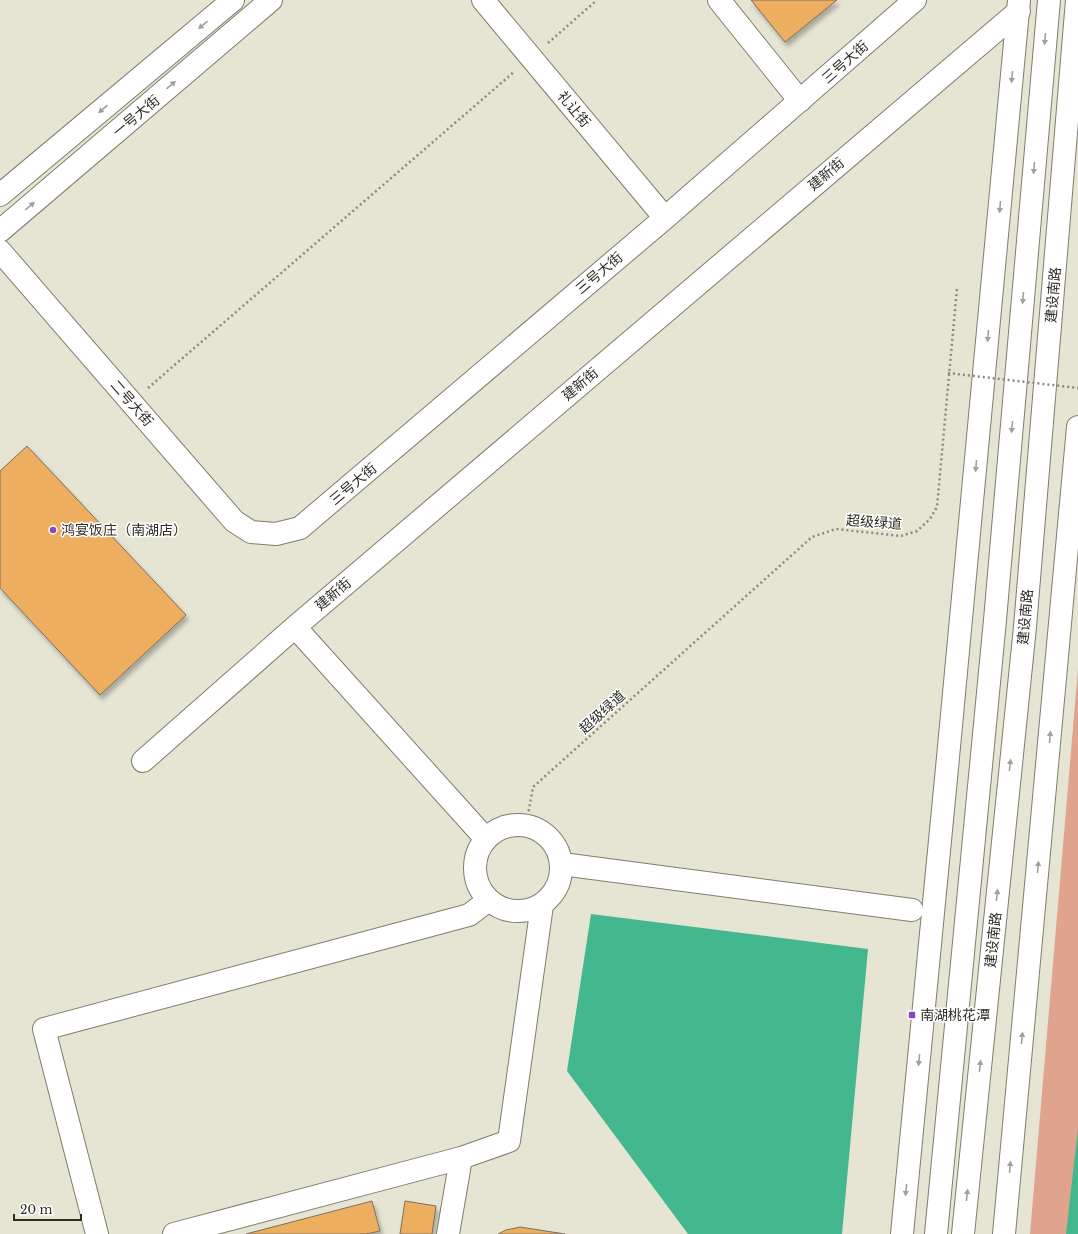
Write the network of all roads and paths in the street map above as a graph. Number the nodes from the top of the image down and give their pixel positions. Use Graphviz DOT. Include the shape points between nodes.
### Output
graph roads {
  1 [pos="232,0"];
  2 [pos="271,0"];
  3 [pos="483,0"];
  4 [pos="597,0"];
  5 [pos="719,0"];
  6 [pos="915,0"];
  7 [pos="1049,0"];
  8 [pos="1078,0"];
  9 [pos="1019,5"];
  10 [pos="531,57"];
  11 [pos="800,101"];
  12 [pos="0,195"];
  13 [pos="665,218"];
  14 [pos="0,231"];
  15 [pos="0,251"];
  16 [pos="957,288"];
  17 [pos="948,373"];
  18 [pos="1078,388"];
  19 [pos="132,403"];
  20 [pos="1078,427"];
  21 [pos="276,534"];
  22 [pos="295,627"];
  23 [pos="143,761"];
  24 [pos="526,826"];
  25 [pos="486,839"];
  26 [pos="562,864"];
  27 [pos="489,900"];
  28 [pos="542,905"];
  29 [pos="912,910"];
  30 [pos="460,1158"];
  31 [pos="97,1234"];
  32 [pos="174,1234"];
  33 [pos="448,1234"];
  34 [pos="902,1234"];
  35 [pos="936,1234"];
  36 [pos="963,1234"];
  37 [pos="1004,1234"];
  1 -- 12 [label="main road, 一号大街, one-way"];
  14 -- 2 [label="main road, 一号大街, one-way"];
  3 -- 10 [label="main road, 礼让街"];
  4 -- 10 [label="path"];
  5 -- 11 [label="main road"];
  6 -- 11 [label="main road, 三号大街"];
  7 -- 35 [label="main road, 建设南路, one-way" via="995,627"];
  36 -- 8 [label="main road, 建设南路, one-way" via="1024,627"];
  9 -- 22 [label="main road, 建新街"];
  9 -- 34 [label="main road, one-way"];
  10 -- 13 [label="main road, 礼让街"];
  10 -- 19 [label="path"];
  11 -- 13 [label="main road, 三号大街"];
  13 -- 21 [label="main road, 三号大街" via="300,528"];
  15 -- 19 [label="main road, 二号大街"];
  16 -- 17 [label="path, 超级绿道"];
  17 -- 18 [label="path, bridge"];
  17 -- 24 [label="path, 超级绿道" via="937,507 930,519 917,531 901,536 836,529 812,538 533,787"];
  19 -- 21 [label="main road, 二号大街" via="234,522 251,532"];
  37 -- 20 [label="main road, one-way"];
  22 -- 23 [label="main road, 建新街"];
  22 -- 25 [label="main road"];
  24 -- 25 [label="main road" via="498,830"];
  24 -- 26 [label="main road" via="540,831 550,839 558,851"];
  25 -- 27 [label="main road" via="475,863 480,889"];
  26 -- 28 [label="main road" via="557,887"];
  26 -- 29 [label="main road"];
  27 -- 28 [label="main road" via="500,908 514,912"];
  27 -- 31 [label="main road" via="470,915 44,1029"];
  28 -- 30 [label="main road" via="510,1141"];
  30 -- 32 [label="main road"];
  30 -- 33 [label="main road"];
}
